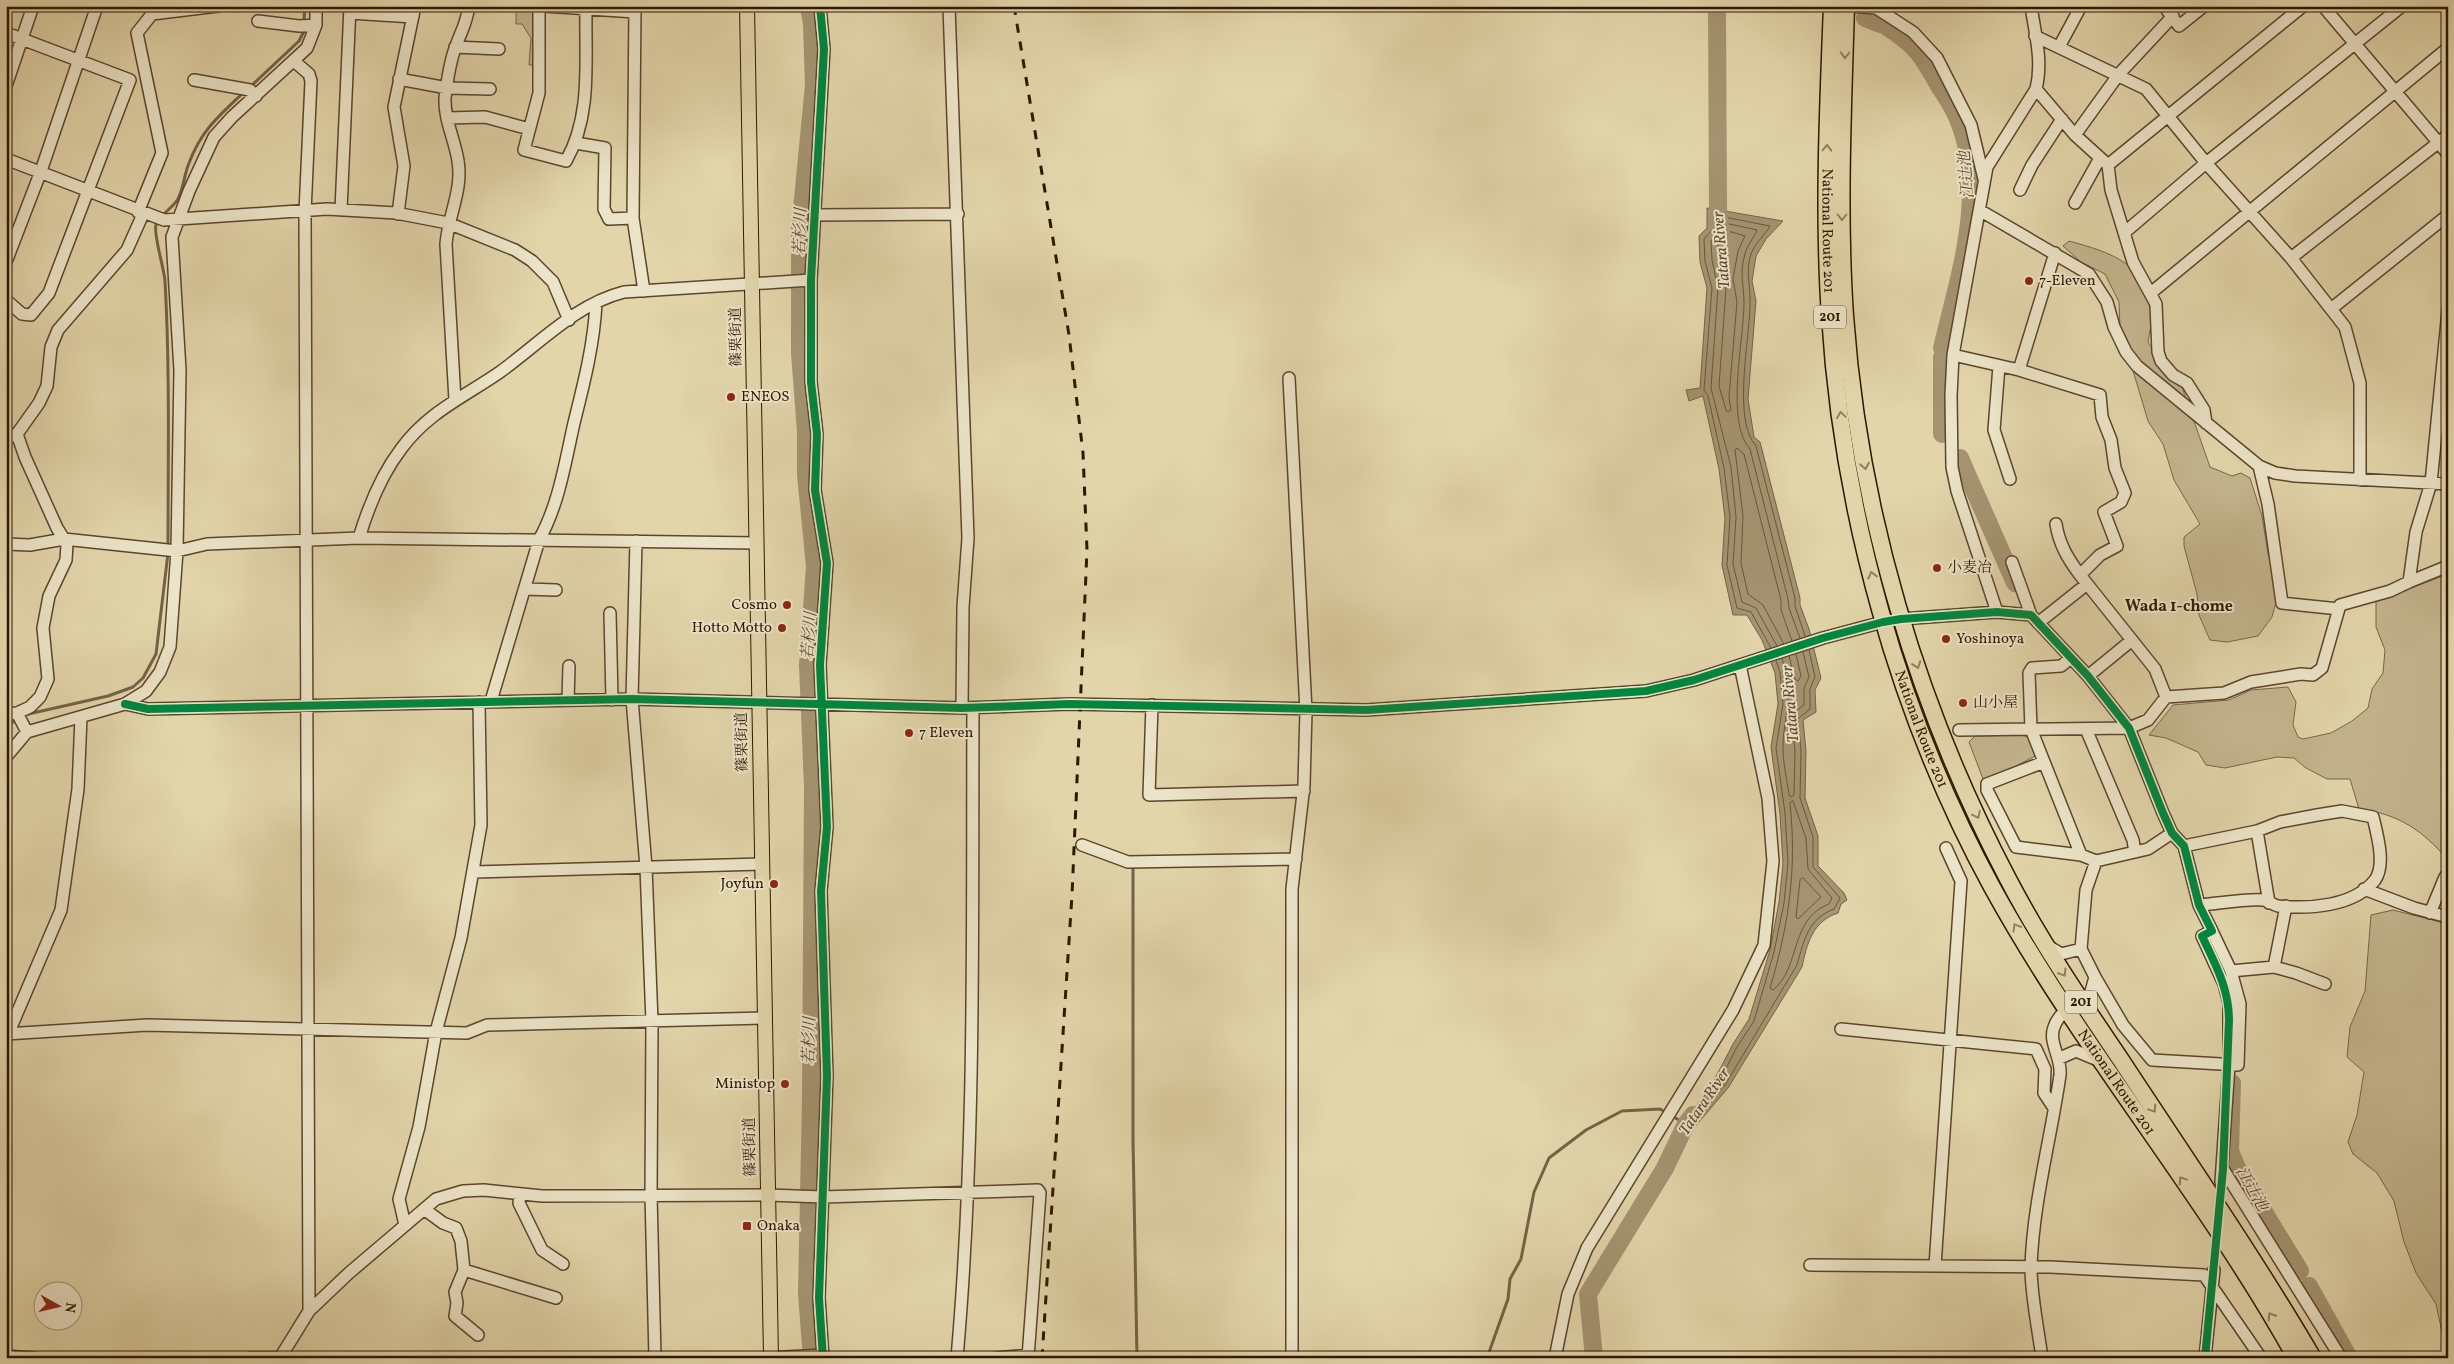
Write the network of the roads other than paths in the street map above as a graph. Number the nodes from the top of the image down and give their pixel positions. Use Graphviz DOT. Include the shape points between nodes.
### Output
graph roads {
  1 [pos="33,6"];
  2 [pos="97,6"];
  3 [pos="218,6"];
  4 [pos="316,6"];
  5 [pos="468,6"];
  6 [pos="539,6"];
  7 [pos="544,6"];
  8 [pos="747,6"];
  9 [pos="820,6"];
  10 [pos="949,6"];
  11 [pos="1832,6"];
  12 [pos="1846,6"];
  13 [pos="1850,6"];
  14 [pos="2031,6"];
  15 [pos="2082,6"];
  16 [pos="2164,6"];
  17 [pos="2204,6"];
  18 [pos="2303,6"];
  19 [pos="2323,6"];
  20 [pos="2402,6"];
  21 [pos="1876,7"];
  22 [pos="635,9"];
  23 [pos="350,10"];
  24 [pos="586,10"];
  25 [pos="414,12"];
  26 [pos="2172,16"];
  27 [pos="258,21"];
  28 [pos="316,25"];
  29 [pos="6,33"];
  30 [pos="2035,36"];
  31 [pos="22,38"];
  32 [pos="2354,44"];
  33 [pos="455,47"];
  34 [pos="2059,47"];
  35 [pos="2448,48"];
  36 [pos="499,49"];
  37 [pos="80,60"];
  38 [pos="295,62"];
  39 [pos="2119,74"];
  40 [pos="399,79"];
  41 [pos="130,80"];
  42 [pos="194,80"];
  43 [pos="148,85"];
  44 [pos="6,86"];
  45 [pos="447,88"];
  46 [pos="490,89"];
  47 [pos="2036,89"];
  48 [pos="2393,92"];
  49 [pos="256,96"];
  50 [pos="2170,116"];
  51 [pos="447,118"];
  52 [pos="2062,119"];
  53 [pos="529,129"];
  54 [pos="2075,135"];
  55 [pos="2448,135"];
  56 [pos="2438,142"];
  57 [pos="576,143"];
  58 [pos="2448,154"];
  59 [pos="6,159"];
  60 [pos="2104,161"];
  61 [pos="2206,163"];
  62 [pos="41,171"];
  63 [pos="1984,181"];
  64 [pos="89,189"];
  65 [pos="2020,190"];
  66 [pos="2075,203"];
  67 [pos="341,210"];
  68 [pos="2248,210"];
  69 [pos="1981,211"];
  70 [pos="305,212"];
  71 [pos="141,213"];
  72 [pos="398,214"];
  73 [pos="815,214"];
  74 [pos="958,214"];
  75 [pos="2448,215"];
  76 [pos="633,218"];
  77 [pos="177,220"];
  78 [pos="448,223"];
  79 [pos="2124,233"];
  80 [pos="2056,253"];
  81 [pos="2291,258"];
  82 [pos="6,262"];
  83 [pos="811,280"];
  84 [pos="752,284"];
  85 [pos="644,291"];
  86 [pos="2152,292"];
  87 [pos="6,300"];
  88 [pos="596,303"];
  89 [pos="2331,309"];
  90 [pos="2448,311"];
  91 [pos="569,320"];
  92 [pos="1953,355"];
  93 [pos="1999,366"];
  94 [pos="2020,370"];
  95 [pos="1289,378"];
  96 [pos="455,400"];
  97 [pos="2206,424"];
  98 [pos="12,436"];
  99 [pos="2259,466"];
  100 [pos="2010,479"];
  101 [pos="2360,480"];
  102 [pos="2431,483"];
  103 [pos="2448,484"];
  104 [pos="2056,524"];
  105 [pos="64,538"];
  106 [pos="359,538"];
  107 [pos="306,540"];
  108 [pos="539,540"];
  109 [pos="636,541"];
  110 [pos="757,543"];
  111 [pos="6,544"];
  112 [pos="171,550"];
  113 [pos="2012,562"];
  114 [pos="2448,566"];
  115 [pos="2084,579"];
  116 [pos="2409,582"];
  117 [pos="525,588"];
  118 [pos="556,590"];
  119 [pos="2339,609"];
  120 [pos="1997,612"];
  121 [pos="610,613"];
  122 [pos="1901,619"];
  123 [pos="2035,619"];
  124 [pos="1883,622"];
  125 [pos="2132,640"];
  126 [pos="2071,658"];
  127 [pos="1744,663"];
  128 [pos="569,666"];
  129 [pos="2088,676"];
  130 [pos="2166,697"];
  131 [pos="632,699"];
  132 [pos="568,700"];
  133 [pos="612,700"];
  134 [pos="491,701"];
  135 [pos="479,702"];
  136 [pos="759,702"];
  137 [pos="125,704"];
  138 [pos="1152,705"];
  139 [pos="822,706"];
  140 [pos="307,707"];
  141 [pos="968,708"];
  142 [pos="1306,710"];
  143 [pos="81,717"];
  144 [pos="18,719"];
  145 [pos="2129,728"];
  146 [pos="2030,729"];
  147 [pos="2086,729"];
  148 [pos="1959,730"];
  149 [pos="6,757"];
  150 [pos="2044,762"];
  151 [pos="1304,791"];
  152 [pos="2257,831"];
  153 [pos="2172,833"];
  154 [pos="1082,844"];
  155 [pos="2184,846"];
  156 [pos="1946,848"];
  157 [pos="2135,852"];
  158 [pos="2081,855"];
  159 [pos="1296,859"];
  160 [pos="2096,860"];
  161 [pos="762,864"];
  162 [pos="646,867"];
  163 [pos="474,872"];
  164 [pos="2448,876"];
  165 [pos="2364,889"];
  166 [pos="2269,903"];
  167 [pos="2199,905"];
  168 [pos="2286,906"];
  169 [pos="2430,912"];
  170 [pos="2448,917"];
  171 [pos="2212,931"];
  172 [pos="2045,943"];
  173 [pos="2081,949"];
  174 [pos="2274,967"];
  175 [pos="2231,971"];
  176 [pos="2095,977"];
  177 [pos="2325,984"];
  178 [pos="2080,1001"];
  179 [pos="2065,1010"];
  180 [pos="765,1018"];
  181 [pos="652,1022"];
  182 [pos="1841,1028"];
  183 [pos="309,1029"];
  184 [pos="436,1032"];
  185 [pos="7,1034"];
  186 [pos="1950,1040"];
  187 [pos="6,1041"];
  188 [pos="2060,1058"];
  189 [pos="2102,1061"];
  190 [pos="2228,1065"];
  191 [pos="2054,1108"];
  192 [pos="2223,1169"];
  193 [pos="2221,1182"];
  194 [pos="969,1191"];
  195 [pos="520,1194"];
  196 [pos="768,1195"];
  197 [pos="651,1196"];
  198 [pos="822,1197"];
  199 [pos="424,1209"];
  200 [pos="405,1225"];
  201 [pos="563,1264"];
  202 [pos="1810,1265"];
  203 [pos="1935,1266"];
  204 [pos="2031,1268"];
  205 [pos="464,1270"];
  206 [pos="2214,1270"];
  207 [pos="2213,1285"];
  208 [pos="556,1298"];
  209 [pos="309,1311"];
  210 [pos="478,1335"];
  211 [pos="6,1356"];
  212 [pos="823,1356"];
  213 [pos="1028,1356"];
  214 [pos="281,1357"];
  215 [pos="32,1358"];
  216 [pos="251,1358"];
  217 [pos="654,1358"];
  218 [pos="767,1358"];
  219 [pos="771,1358"];
  220 [pos="957,1358"];
  221 [pos="996,1358"];
  222 [pos="1292,1358"];
  223 [pos="1554,1358"];
  224 [pos="2042,1358"];
  225 [pos="2205,1358"];
  226 [pos="2261,1358"];
  227 [pos="2296,1358"];
  228 [pos="2313,1358"];
  229 [pos="2341,1358"];
  1 -- 31 [label="street"];
  2 -- 37 [label="street"];
  3 -- 43 [label="street" via="152,14 137,33"];
  4 -- 28 [label="street"];
  5 -- 33 [label="street" via="465,27"];
  6 -- 53 [label="street" via="539,93"];
  7 -- 24 [label="street"];
  8 -- 84 [label="main road, 篠栗街道"];
  9 -- 73 [label="street" via="824,49"];
  10 -- 74 [label="street"];
  124 -- 11 [label="highway, National Route 201 / 201, one-way" via="1855,502 1830,318 1827,161"];
  12 -- 122 [label="highway, National Route 201 / 201, one-way" via="1842,155 1845,318 1866,468"];
  13 -- 21 [label="street"];
  14 -- 30 [label="street"];
  15 -- 34 [label="street"];
  16 -- 26 [label="street"];
  17 -- 26 [label="street" via="2179,26"];
  18 -- 50 [label="street"];
  19 -- 32 [label="street"];
  20 -- 32 [label="street"];
  21 -- 63 [label="street" via="1914,32 1937,58 1971,125"];
  22 -- 24 [label="street"];
  22 -- 76 [label="street"];
  23 -- 25 [label="street"];
  23 -- 67 [label="street"];
  24 -- 57 [label="street" via="583,118"];
  25 -- 40 [label="street"];
  26 -- 39 [label="street"];
  27 -- 28 [label="street"];
  28 -- 38 [label="street" via="307,48"];
  29 -- 31 [label="street"];
  30 -- 34 [label="street"];
  30 -- 47 [label="street" via="2040,62"];
  31 -- 37 [label="street"];
  31 -- 44 [label="street"];
  32 -- 48 [label="street"];
  32 -- 61 [label="street"];
  33 -- 36 [label="street"];
  33 -- 45 [label="street"];
  34 -- 39 [label="street"];
  35 -- 48 [label="street"];
  37 -- 41 [label="street"];
  37 -- 62 [label="street"];
  38 -- 49 [label="street"];
  38 -- 70 [label="street" via="309,74 311,81"];
  39 -- 50 [label="street" via="2146,89"];
  39 -- 54 [label="street"];
  40 -- 45 [label="street"];
  40 -- 72 [label="street" via="394,107 404,166"];
  41 -- 43 [label="street"];
  41 -- 64 [label="street"];
  42 -- 49 [label="street" via="250,90"];
  43 -- 71 [label="street" via="162,153"];
  45 -- 46 [label="street"];
  45 -- 51 [label="street"];
  47 -- 52 [label="street"];
  47 -- 63 [label="street" via="1996,151"];
  48 -- 56 [label="street"];
  48 -- 68 [label="street"];
  49 -- 77 [label="street" via="214,137"];
  50 -- 60 [label="street"];
  50 -- 61 [label="street"];
  51 -- 53 [label="street" via="485,117"];
  51 -- 78 [label="street" via="458,162 459,181"];
  52 -- 54 [label="street"];
  52 -- 65 [label="street"];
  53 -- 57 [label="street" via="524,150 566,162"];
  54 -- 60 [label="street"];
  55 -- 56 [label="street"];
  56 -- 58 [label="street"];
  56 -- 81 [label="street"];
  57 -- 76 [label="street" via="605,148 604,209 609,219"];
  59 -- 62 [label="street"];
  60 -- 66 [label="street"];
  60 -- 79 [label="street"];
  61 -- 68 [label="street"];
  61 -- 79 [label="street"];
  62 -- 64 [label="street"];
  62 -- 82 [label="street"];
  63 -- 69 [label="street"];
  64 -- 71 [label="street"];
  64 -- 87 [label="street" via="49,293 31,315 22,314"];
  67 -- 70 [label="street"];
  67 -- 72 [label="street"];
  68 -- 81 [label="street"];
  68 -- 86 [label="street"];
  69 -- 80 [label="street"];
  69 -- 92 [label="street"];
  70 -- 77 [label="street"];
  70 -- 107 [label="street"];
  71 -- 77 [label="street"];
  71 -- 98 [label="street" via="128,250 58,330 51,347 47,386 39,403"];
  72 -- 78 [label="street"];
  73 -- 74 [label="street"];
  73 -- 83 [label="street"];
  74 -- 141 [label="street" via="968,538 963,607"];
  75 -- 89 [label="street"];
  76 -- 85 [label="street"];
  77 -- 112 [label="street" via="172,248 180,370"];
  78 -- 91 [label="street" via="515,250 532,261 553,282"];
  78 -- 96 [label="street" via="447,274"];
  79 -- 86 [label="street" via="2133,262"];
  80 -- 94 [label="street"];
  80 -- 97 [label="street" via="2089,274 2099,287 2114,327 2136,366"];
  81 -- 89 [label="street"];
  83 -- 84 [label="street"];
  83 -- 139 [label="street" via="811,382 817,434 815,490 827,563 820,665"];
  84 -- 85 [label="street"];
  84 -- 110 [label="main road, 篠栗街道"];
  85 -- 88 [label="street" via="624,292"];
  86 -- 97 [label="street" via="2156,304 2156,341 2162,361 2173,375 2187,383 2204,410"];
  88 -- 91 [label="street"];
  88 -- 108 [label="street" via="595,335 559,491 550,520"];
  89 -- 101 [label="street" via="2345,327 2360,383"];
  90 -- 102 [label="street"];
  91 -- 96 [label="street"];
  92 -- 93 [label="street"];
  92 -- 120 [label="street" via="1952,466 1957,491"];
  93 -- 94 [label="street"];
  93 -- 100 [label="street" via="1994,430"];
  94 -- 115 [label="street" via="2100,395 2115,468 2125,493 2121,502 2104,512 2117,546 2100,555"];
  95 -- 142 [label="street"];
  96 -- 106 [label="street" via="428,419 401,450 384,478"];
  97 -- 99 [label="street"];
  98 -- 105 [label="street"];
  99 -- 101 [label="street" via="2295,476"];
  99 -- 119 [label="street" via="2268,504 2282,603"];
  101 -- 102 [label="street"];
  102 -- 103 [label="street"];
  102 -- 116 [label="street" via="2416,532"];
  104 -- 115 [label="street" via="2068,559"];
  105 -- 111 [label="street" via="30,545"];
  105 -- 112 [label="street"];
  105 -- 144 [label="street" via="66,560 49,596 42,628 48,680 40,697"];
  106 -- 107 [label="street"];
  106 -- 108 [label="street"];
  107 -- 112 [label="street" via="207,544"];
  107 -- 140 [label="street"];
  108 -- 109 [label="street"];
  108 -- 117 [label="street"];
  109 -- 110 [label="street"];
  109 -- 131 [label="street"];
  110 -- 136 [label="main road, 篠栗街道"];
  112 -- 137 [label="street" via="170,646 160,672 146,691"];
  113 -- 123 [label="street"];
  114 -- 116 [label="street"];
  115 -- 123 [label="street"];
  115 -- 125 [label="street"];
  116 -- 119 [label="street" via="2390,591 2340,605"];
  117 -- 118 [label="street"];
  117 -- 134 [label="street"];
  119 -- 130 [label="street" via="2322,668 2313,675 2250,682 2224,693"];
  120 -- 122 [label="street"];
  120 -- 123 [label="street"];
  121 -- 133 [label="street"];
  122 -- 124 [label="street"];
  122 -- 172 [label="highway, National Route 201 / 201, one-way" via="1966,793 2008,879"];
  123 -- 126 [label="street"];
  124 -- 127 [label="street"];
  179 -- 124 [label="highway, National Route 201 / 201, one-way" via="1992,887 1969,841 1937,771"];
  125 -- 129 [label="street"];
  125 -- 130 [label="street" via="2154,669"];
  126 -- 129 [label="street"];
  126 -- 146 [label="street" via="2061,666 2032,668 2029,673"];
  127 -- 142 [label="street" via="1675,685 1630,693 1366,710"];
  127 -- 223 [label="street" via="1768,798 1772,861 1764,945 1733,1010 1587,1248 1568,1294"];
  128 -- 132 [label="street"];
  129 -- 145 [label="street"];
  130 -- 145 [label="street" via="2148,720"];
  131 -- 133 [label="street"];
  131 -- 136 [label="street"];
  131 -- 162 [label="street"];
  132 -- 133 [label="street"];
  132 -- 134 [label="street"];
  134 -- 135 [label="street"];
  135 -- 140 [label="street"];
  135 -- 163 [label="street" via="481,825"];
  136 -- 139 [label="street"];
  136 -- 161 [label="main road, 篠栗街道"];
  137 -- 140 [label="street" via="148,709"];
  137 -- 143 [label="street"];
  138 -- 141 [label="street"];
  138 -- 142 [label="street"];
  138 -- 151 [label="street" via="1149,795"];
  139 -- 141 [label="street"];
  139 -- 198 [label="street" via="827,827 821,890 827,1076"];
  140 -- 183 [label="street"];
  141 -- 194 [label="street"];
  142 -- 151 [label="street"];
  143 -- 144 [label="street"];
  143 -- 185 [label="street" via="78,789 61,910"];
  144 -- 149 [label="street"];
  145 -- 147 [label="street"];
  145 -- 153 [label="street"];
  146 -- 147 [label="street"];
  146 -- 148 [label="street"];
  146 -- 150 [label="street"];
  147 -- 157 [label="street" via="2133,840"];
  150 -- 158 [label="street"];
  150 -- 158 [label="street" via="1987,784 1987,790 2016,847"];
  151 -- 159 [label="street"];
  152 -- 155 [label="street"];
  152 -- 165 [label="street" via="2280,822 2342,811 2373,817 2380,859 2376,880"];
  152 -- 166 [label="street"];
  153 -- 155 [label="street"];
  153 -- 157 [label="street" via="2148,849"];
  154 -- 159 [label="street" via="1128,862"];
  155 -- 167 [label="street"];
  156 -- 186 [label="street" via="1961,881"];
  157 -- 160 [label="street"];
  158 -- 160 [label="street"];
  159 -- 222 [label="street" via="1291,946"];
  160 -- 173 [label="street" via="2086,890"];
  161 -- 162 [label="street"];
  161 -- 180 [label="main road, 篠栗街道"];
  162 -- 163 [label="street"];
  162 -- 181 [label="street"];
  163 -- 184 [label="street" via="461,938"];
  164 -- 169 [label="street"];
  165 -- 168 [label="street" via="2351,898 2332,903"];
  165 -- 169 [label="street"];
  166 -- 167 [label="street" via="2264,900"];
  166 -- 168 [label="street"];
  167 -- 171 [label="street"];
  168 -- 174 [label="street"];
  169 -- 170 [label="street"];
  171 -- 175 [label="street"];
  171 -- 190 [label="street" via="2202,936 2224,984 2229,1004"];
  172 -- 173 [label="street" via="2061,954"];
  172 -- 178 [label="highway, National Route 201 / 201, one-way"];
  173 -- 176 [label="street"];
  174 -- 175 [label="street"];
  174 -- 177 [label="street"];
  175 -- 190 [label="street" via="2240,1004 2240,1022 2238,1066"];
  176 -- 178 [label="street" via="2090,995"];
  176 -- 190 [label="street" via="2123,1025 2152,1060"];
  178 -- 179 [label="street"];
  178 -- 228 [label="highway, National Route 201 / 201, one-way" via="2254,1259"];
  179 -- 188 [label="street" via="2058,1017 2052,1037"];
  179 -- 189 [label="highway, National Route 201 / 201"];
  180 -- 181 [label="street"];
  180 -- 196 [label="main road, 篠栗街道"];
  181 -- 184 [label="street" via="487,1025 466,1033"];
  181 -- 197 [label="street"];
  182 -- 186 [label="street"];
  183 -- 184 [label="street"];
  183 -- 185 [label="street" via="147,1025"];
  183 -- 209 [label="street"];
  184 -- 200 [label="street" via="419,1127 399,1199"];
  185 -- 187 [label="street"];
  186 -- 191 [label="street" via="2036,1049 2045,1069 2044,1094"];
  186 -- 203 [label="street"];
  188 -- 189 [label="street" via="2076,1051"];
  188 -- 191 [label="street"];
  227 -- 189 [label="highway, National Route 201 / 201, one-way" via="2240,1266"];
  190 -- 192 [label="street"];
  191 -- 204 [label="street"];
  192 -- 193 [label="street"];
  192 -- 229 [label="street"];
  194 -- 198 [label="street"];
  194 -- 213 [label="street" via="1038,1190 1040,1193"];
  194 -- 220 [label="street"];
  195 -- 197 [label="street"];
  195 -- 199 [label="street" via="463,1191 436,1199"];
  195 -- 201 [label="street" via="520,1203 542,1250"];
  196 -- 197 [label="street"];
  196 -- 198 [label="street"];
  196 -- 219 [label="main road, 篠栗街道"];
  197 -- 217 [label="street"];
  198 -- 212 [label="street" via="819,1298"];
  199 -- 200 [label="street"];
  199 -- 205 [label="street" via="456,1228"];
  200 -- 209 [label="street"];
  202 -- 203 [label="street"];
  203 -- 204 [label="street"];
  204 -- 207 [label="street" via="2204,1275"];
  204 -- 224 [label="street"];
  205 -- 208 [label="street"];
  205 -- 210 [label="street" via="455,1292 455,1316"];
  206 -- 207 [label="street"];
  207 -- 225 [label="street"];
  207 -- 226 [label="street"];
  209 -- 214 [label="street"];
  211 -- 215 [label="street"];
  212 -- 219 [label="street"];
  213 -- 221 [label="street"];
  214 -- 216 [label="street"];
  218 -- 219 [label="street"];
}
